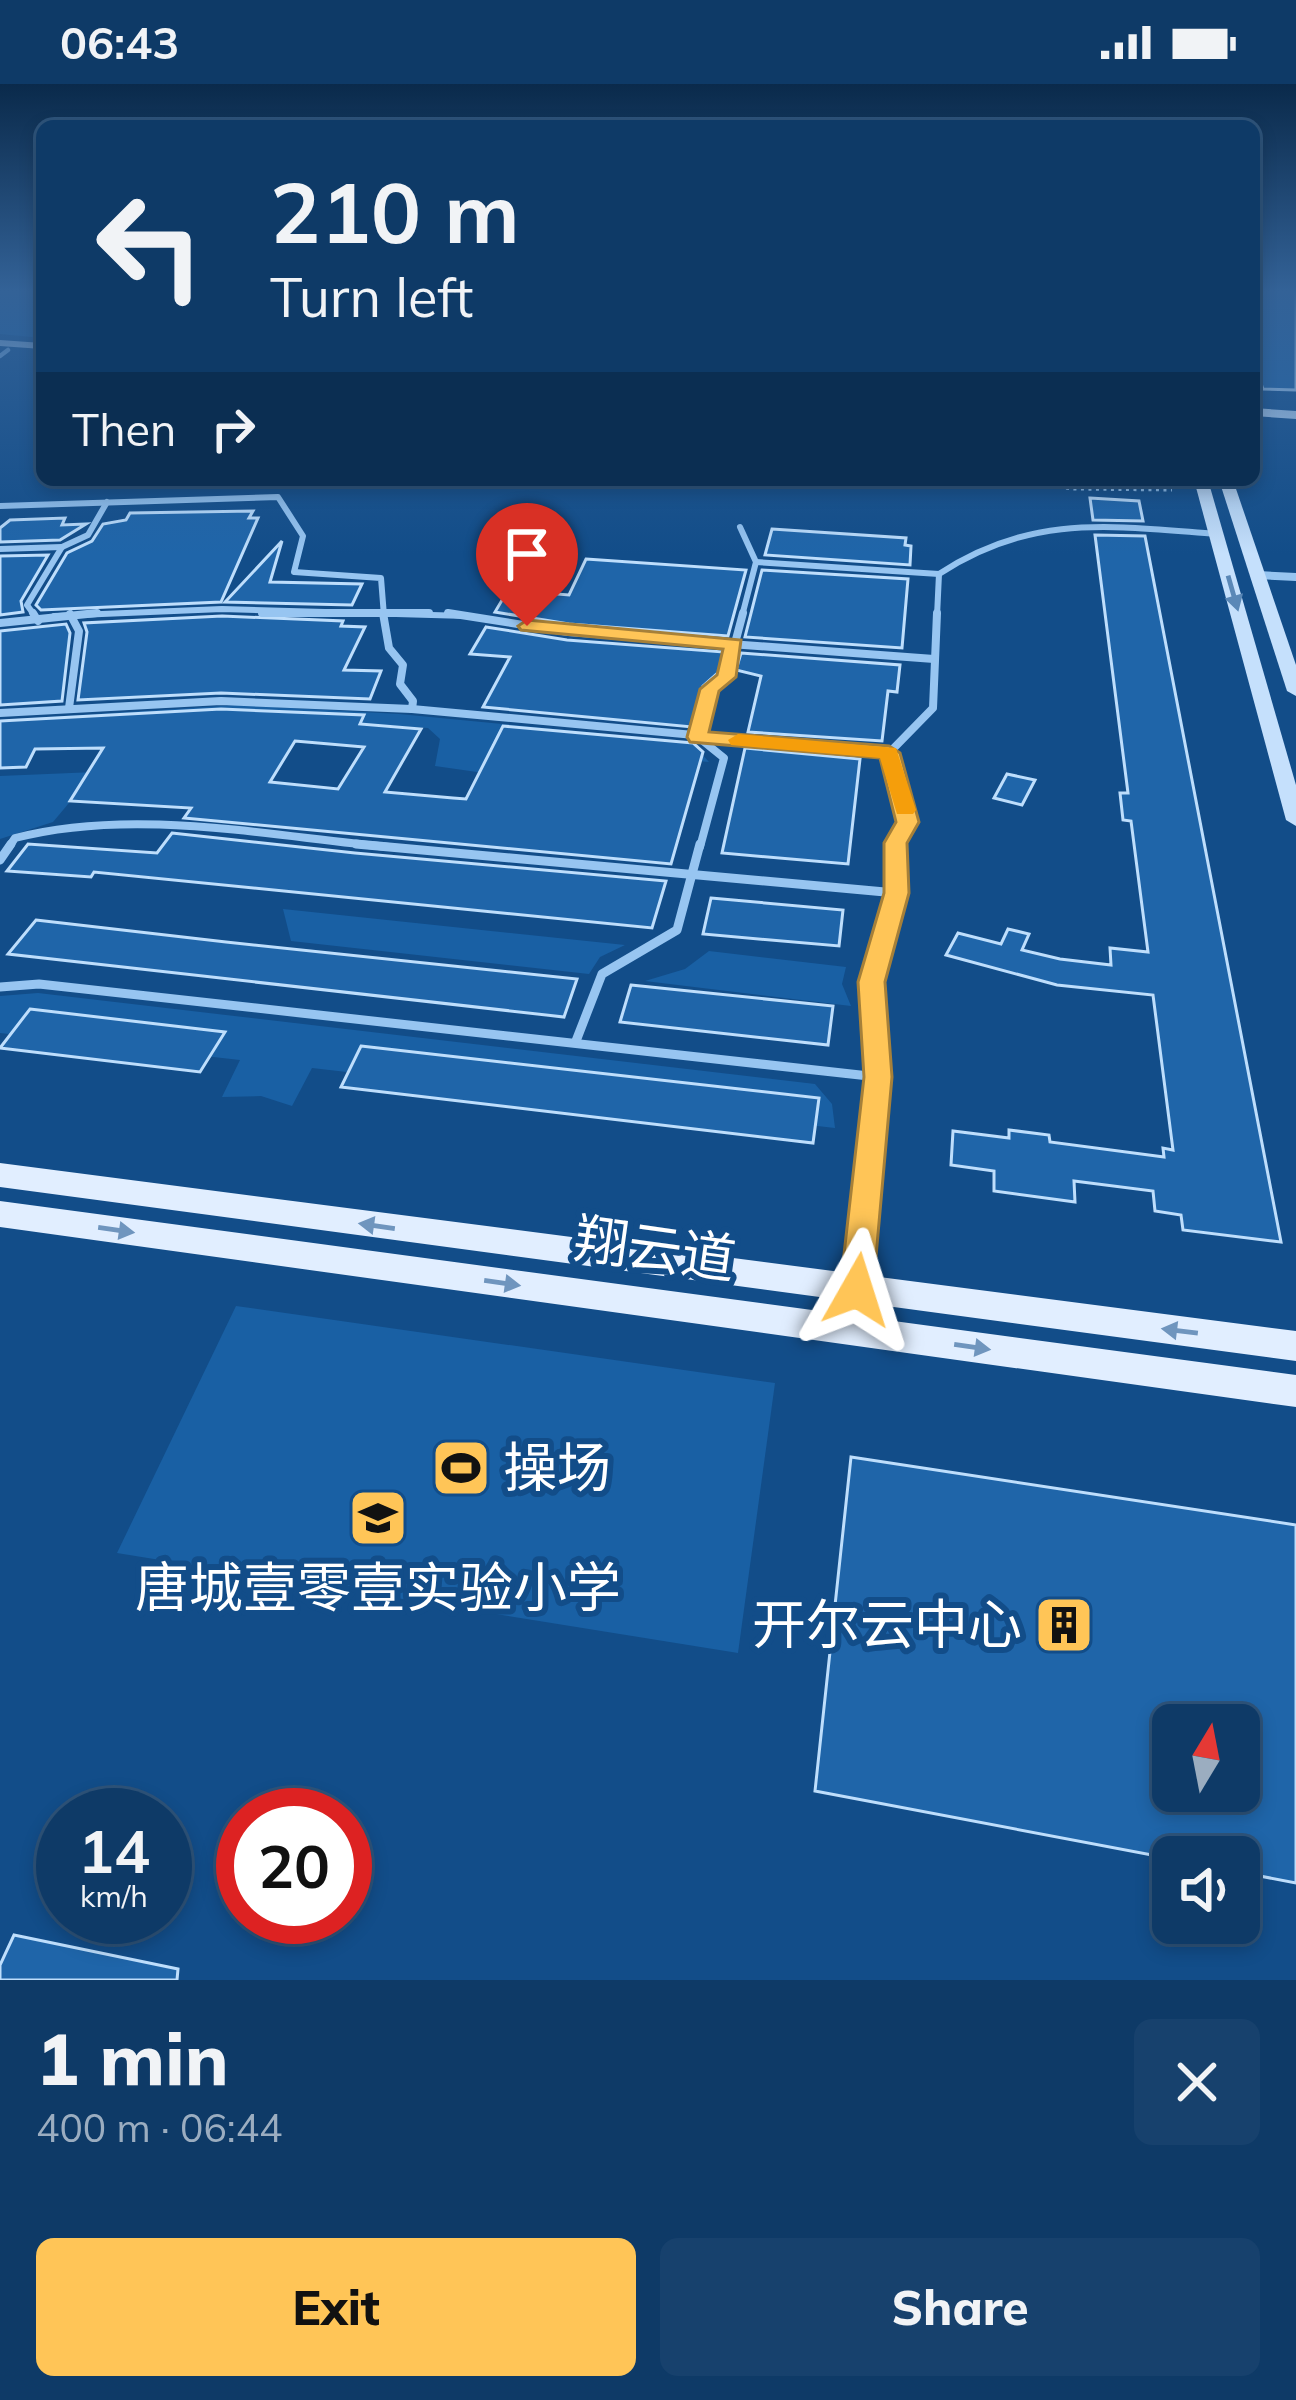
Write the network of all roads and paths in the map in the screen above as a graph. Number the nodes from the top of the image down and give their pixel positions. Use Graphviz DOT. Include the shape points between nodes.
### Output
graph roads {
  1 [pos="1260,416"];
  2 [pos="1296,418"];
  3 [pos="1051,486"];
  4 [pos="1203,486"];
  5 [pos="1228,486"];
  6 [pos="1172,490"];
  7 [pos="107,502"];
  8 [pos="0,506"];
  9 [pos="740,527"];
  10 [pos="1216,534"];
  11 [pos="62,547"];
  12 [pos="0,549"];
  13 [pos="756,562"];
  14 [pos="939,574"];
  15 [pos="1258,574"];
  16 [pos="1296,577"];
  17 [pos="382,612"];
  18 [pos="70,614"];
  19 [pos="38,621"];
  20 [pos="0,623"];
  21 [pos="734,644"];
  22 [pos="934,658"];
  23 [pos="1296,691"];
  24 [pos="70,708"];
  25 [pos="412,709"];
  26 [pos="0,713"];
  27 [pos="698,737"];
  28 [pos="889,753"];
  29 [pos="1296,820"];
  30 [pos="0,860"];
  31 [pos="693,872"];
  32 [pos="896,893"];
  33 [pos="0,987"];
  34 [pos="575,1042"];
  35 [pos="878,1077"];
  36 [pos="0,1175"];
  37 [pos="0,1214"];
  38 [pos="857,1290"];
  39 [pos="1296,1346"];
  40 [pos="1296,1391"];
  1 -- 2 [label="main road"];
  3 -- 6 [label="path"];
  4 -- 10 [label="main road"];
  5 -- 15 [label="main road"];
  7 -- 8 [label="lane"];
  7 -- 11 [label="lane" via="88,535"];
  7 -- 17 [label="lane" via="278,497 302,536 294,572 381,578"];
  9 -- 13 [label="lane"];
  10 -- 14 [label="lane" via="1024,532 982,545"];
  10 -- 29 [label="main road, one-way"];
  11 -- 12 [label="lane"];
  11 -- 19 [label="lane" via="27,604"];
  13 -- 14 [label="lane"];
  13 -- 21 [label="lane"];
  14 -- 22 [label="lane"];
  15 -- 16 [label="street"];
  15 -- 23 [label="main road"];
  17 -- 18 [label="lane"];
  17 -- 21 [label="lane"];
  17 -- 25 [label="lane"];
  18 -- 19 [label="lane"];
  18 -- 24 [label="lane" via="79,631"];
  19 -- 20 [label="lane"];
  21 -- 22 [label="lane"];
  21 -- 27 [label="lane" via="726,677 710,689"];
  22 -- 28 [label="lane" via="933,708"];
  24 -- 25 [label="lane" via="221,700"];
  24 -- 26 [label="lane"];
  25 -- 27 [label="lane"];
  27 -- 28 [label="lane"];
  27 -- 31 [label="lane" via="724,758"];
  28 -- 32 [label="lane" via="908,822 896,843"];
  30 -- 31 [label="lane" via="16,838 53,828 135,824"];
  31 -- 32 [label="lane"];
  31 -- 34 [label="lane" via="677,930 596,980"];
  32 -- 35 [label="lane" via="872,982"];
  33 -- 34 [label="lane" via="39,984"];
  34 -- 35 [label="lane"];
  35 -- 38 [label="lane"];
  38 -- 36 [label="main road, 翔云道, one-way"];
  37 -- 40 [label="main road, 翔云道, one-way"];
  39 -- 38 [label="main road, 翔云道, one-way"];
}
